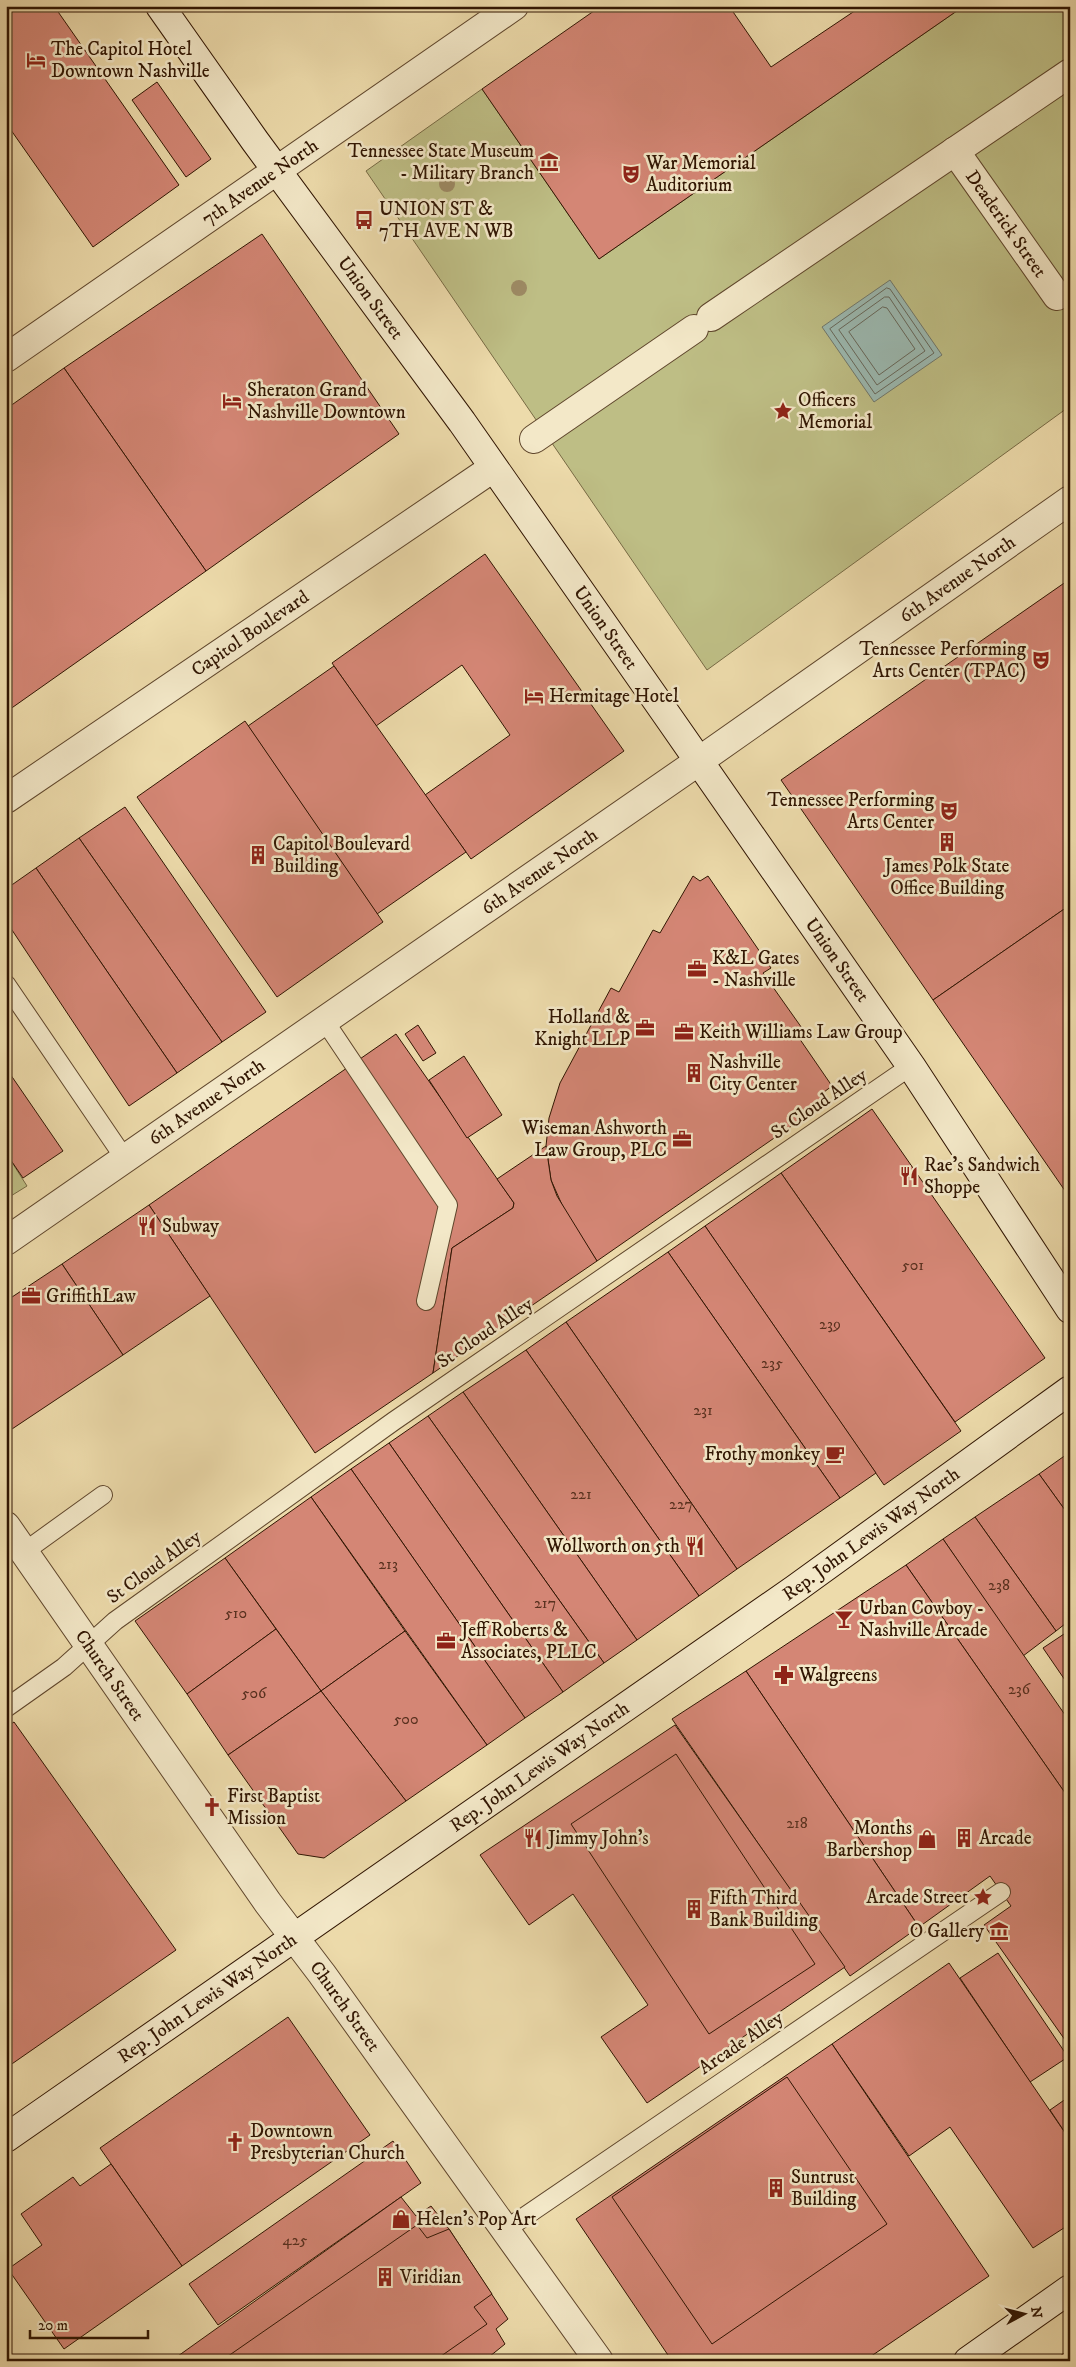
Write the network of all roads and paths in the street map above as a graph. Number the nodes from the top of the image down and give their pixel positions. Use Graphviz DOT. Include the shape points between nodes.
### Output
graph roads {
  1 [pos="160,6"];
  2 [pos="514,6"];
  3 [pos="1070,73"];
  4 [pos="955,151"];
  5 [pos="278,172"];
  6 [pos="1057,296"];
  7 [pos="6,358"];
  8 [pos="534,439"];
  9 [pos="493,468"];
  10 [pos="1070,500"];
  11 [pos="699,761"];
  12 [pos="6,799"];
  13 [pos="6,984"];
  14 [pos="324,1020"];
  15 [pos="911,1066"];
  16 [pos="125,1159"];
  17 [pos="6,1241"];
  18 [pos="426,1302"];
  19 [pos="1070,1309"];
  20 [pos="1070,1390"];
  21 [pos="103,1495"];
  22 [pos="6,1526"];
  23 [pos="24,1552"];
  24 [pos="88,1644"];
  25 [pos="6,1708"];
  26 [pos="1001,1892"];
  27 [pos="294,1939"];
  28 [pos="6,2138"];
  29 [pos="505,2230"];
  30 [pos="1070,2289"];
  31 [pos="599,2361"];
  32 [pos="968,2361"];
  1 -- 5 [label="street, Union Street"];
  2 -- 5 [label="street, 7th Avenue North"];
  3 -- 4 [label="street"];
  4 -- 6 [label="street, Deaderick Street"];
  4 -- 8 [label="street"];
  5 -- 7 [label="street, 7th Avenue North"];
  5 -- 9 [label="street, Union Street"];
  9 -- 11 [label="street, Union Street"];
  9 -- 12 [label="street, Capitol Boulevard"];
  10 -- 11 [label="street, 6th Avenue North"];
  11 -- 14 [label="street, 6th Avenue North"];
  11 -- 15 [label="street, Union Street"];
  13 -- 16 [label="lane"];
  14 -- 16 [label="street, 6th Avenue North"];
  14 -- 18 [label="lane" via="448,1205"];
  15 -- 19 [label="street, Union Street"];
  15 -- 24 [label="lane, St Cloud Alley" via="394,1421 115,1621"];
  16 -- 17 [label="street, 6th Avenue North"];
  20 -- 27 [label="street, Rep. John Lewis Way North" via="795,1590"];
  21 -- 23 [label="lane"];
  22 -- 23 [label="street, Church Street"];
  23 -- 24 [label="street, Church Street"];
  24 -- 25 [label="lane, St Cloud Alley" via="64,1666"];
  24 -- 27 [label="street, Church Street"];
  26 -- 29 [label="lane, Arcade Alley"];
  27 -- 28 [label="street, Rep. John Lewis Way North"];
  27 -- 29 [label="street, Church Street"];
  29 -- 31 [label="street, Church Street"];
  30 -- 32 [label="street"];
}
